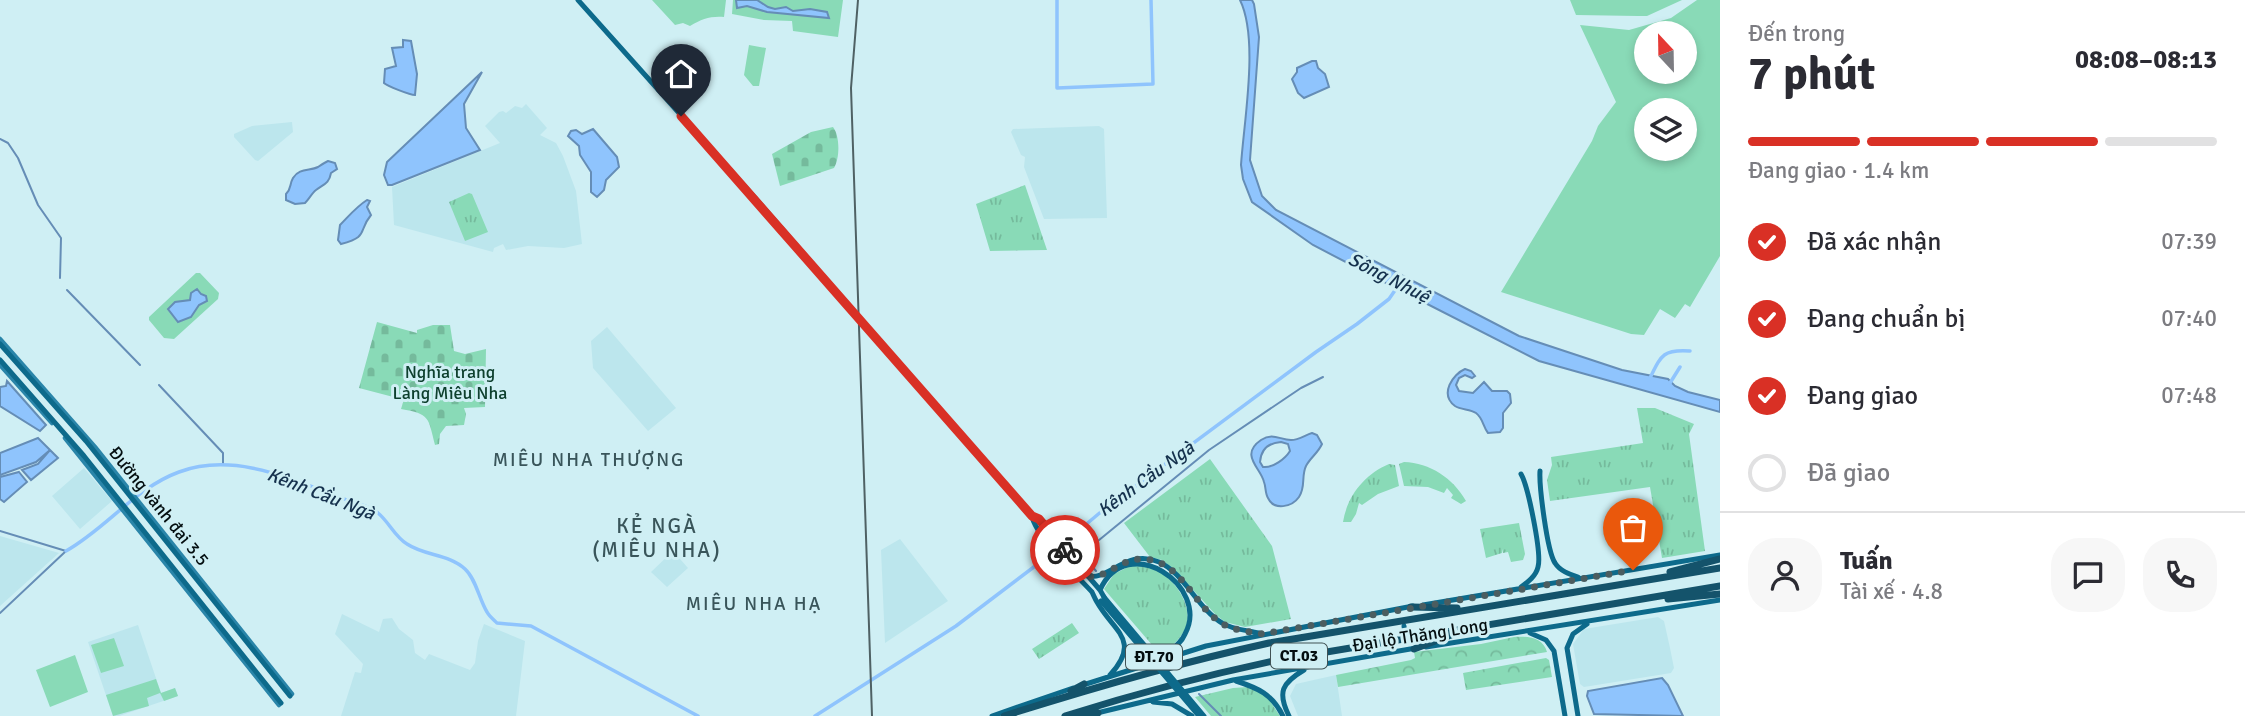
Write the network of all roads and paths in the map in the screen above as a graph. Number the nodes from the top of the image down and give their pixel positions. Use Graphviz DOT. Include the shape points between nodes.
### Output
graph roads {
  1 [pos="578,0"];
  2 [pos="0,341"];
  3 [pos="0,362"];
  4 [pos="1540,471"];
  5 [pos="1521,474"];
  6 [pos="1032,516"];
  7 [pos="1720,557"];
  8 [pos="1720,568"];
  9 [pos="1105,572"];
  10 [pos="1087,576"];
  11 [pos="1581,578"];
  12 [pos="1720,586"];
  13 [pos="1517,590"];
  14 [pos="1573,592"];
  15 [pos="1098,594"];
  16 [pos="1720,597"];
  17 [pos="1516,601"];
  18 [pos="1411,607"];
  19 [pos="1401,608"];
  20 [pos="1566,611"];
  21 [pos="1538,616"];
  22 [pos="1590,621"];
  23 [pos="1527,632"];
  24 [pos="1262,634"];
  25 [pos="1405,634"];
  26 [pos="1406,642"];
  27 [pos="1411,649"];
  28 [pos="1159,660"];
  29 [pos="1310,667"];
  30 [pos="1109,676"];
  31 [pos="1233,680"];
  32 [pos="1084,684"];
  33 [pos="291,695"];
  34 [pos="1143,703"];
  35 [pos="280,704"];
  36 [pos="1041,704"];
  37 [pos="1098,713"];
  38 [pos="992,716"];
  39 [pos="1004,716"];
  40 [pos="1065,716"];
  41 [pos="1078,716"];
  42 [pos="1085,716"];
  43 [pos="1192,716"];
  44 [pos="1201,716"];
  45 [pos="1283,716"];
  46 [pos="1289,716"];
  47 [pos="1565,716"];
  48 [pos="1578,716"];
  1 -- 6 [label="main road, ĐT.70"];
  2 -- 33 [label="main road, Đường vành đai 3.5" via="137,502"];
  3 -- 35 [label="main road, Đường vành đai 3.5" via="66,435"];
  4 -- 11 [label="main road" via="1553,559 1560,569"];
  5 -- 13 [label="main road" via="1539,562 1534,577"];
  6 -- 10 [label="main road, ĐT.70"];
  6 -- 15 [label="main road, ĐT.70" via="1041,535"];
  7 -- 11 [label="main road, Đại lộ Thăng Long"];
  7 -- 14 [label="highway" via="1689,568"];
  8 -- 14 [label="highway, CT.03"];
  9 -- 10 [label="main road"];
  9 -- 15 [label="main road" via="1098,580"];
  9 -- 24 [label="main road" via="1134,559 1158,562 1220,622"];
  10 -- 15 [label="main road, ĐT.70"];
  11 -- 13 [label="main road, Đại lộ Thăng Long"];
  12 -- 20 [label="highway, CT.03"];
  13 -- 18 [label="main road, Đại lộ Thăng Long"];
  14 -- 17 [label="highway, CT.03"];
  15 -- 28 [label="main road" via="1110,575 1135,563 1160,569 1180,589 1189,606 1187,632"];
  15 -- 30 [label="main road" via="1097,602 1124,641 1122,659"];
  15 -- 44 [label="main road, ĐT.70, bridge"];
  16 -- 20 [label="highway"];
  16 -- 22 [label="main road, Đại lộ Thăng Long"];
  17 -- 18 [label="highway"];
  17 -- 36 [label="highway, CT.03" via="1246,648"];
  18 -- 19 [label="main road, Đại lộ Thăng Long"];
  19 -- 24 [label="main road, Đại lộ Thăng Long"];
  19 -- 25 [label="main road"];
  20 -- 21 [label="highway, CT.03"];
  21 -- 27 [label="highway" via="1462,631"];
  21 -- 40 [label="highway, CT.03" via="1273,661"];
  22 -- 23 [label="main road, Đại lộ Thăng Long"];
  22 -- 48 [label="main road" via="1573,634 1567,648"];
  23 -- 27 [label="main road, Đại lộ Thăng Long"];
  23 -- 47 [label="main road" via="1546,640 1554,651"];
  24 -- 28 [label="main road, Đại lộ Thăng Long"];
  26 -- 27 [label="main road"];
  27 -- 29 [label="main road, Đại lộ Thăng Long"];
  28 -- 30 [label="main road, Đại lộ Thăng Long"];
  29 -- 31 [label="main road, Đại lộ Thăng Long"];
  29 -- 46 [label="main road" via="1284,688"];
  30 -- 32 [label="main road, Đại lộ Thăng Long"];
  31 -- 34 [label="main road, Đại lộ Thăng Long"];
  31 -- 45 [label="main road" via="1264,691"];
  32 -- 36 [label="highway"];
  32 -- 38 [label="main road, Đại lộ Thăng Long"];
  34 -- 37 [label="main road, Đại lộ Thăng Long"];
  34 -- 43 [label="main road" via="1172,704"];
  36 -- 39 [label="highway, CT.03"];
  37 -- 41 [label="highway"];
  37 -- 42 [label="main road, Đại lộ Thăng Long"];
}
